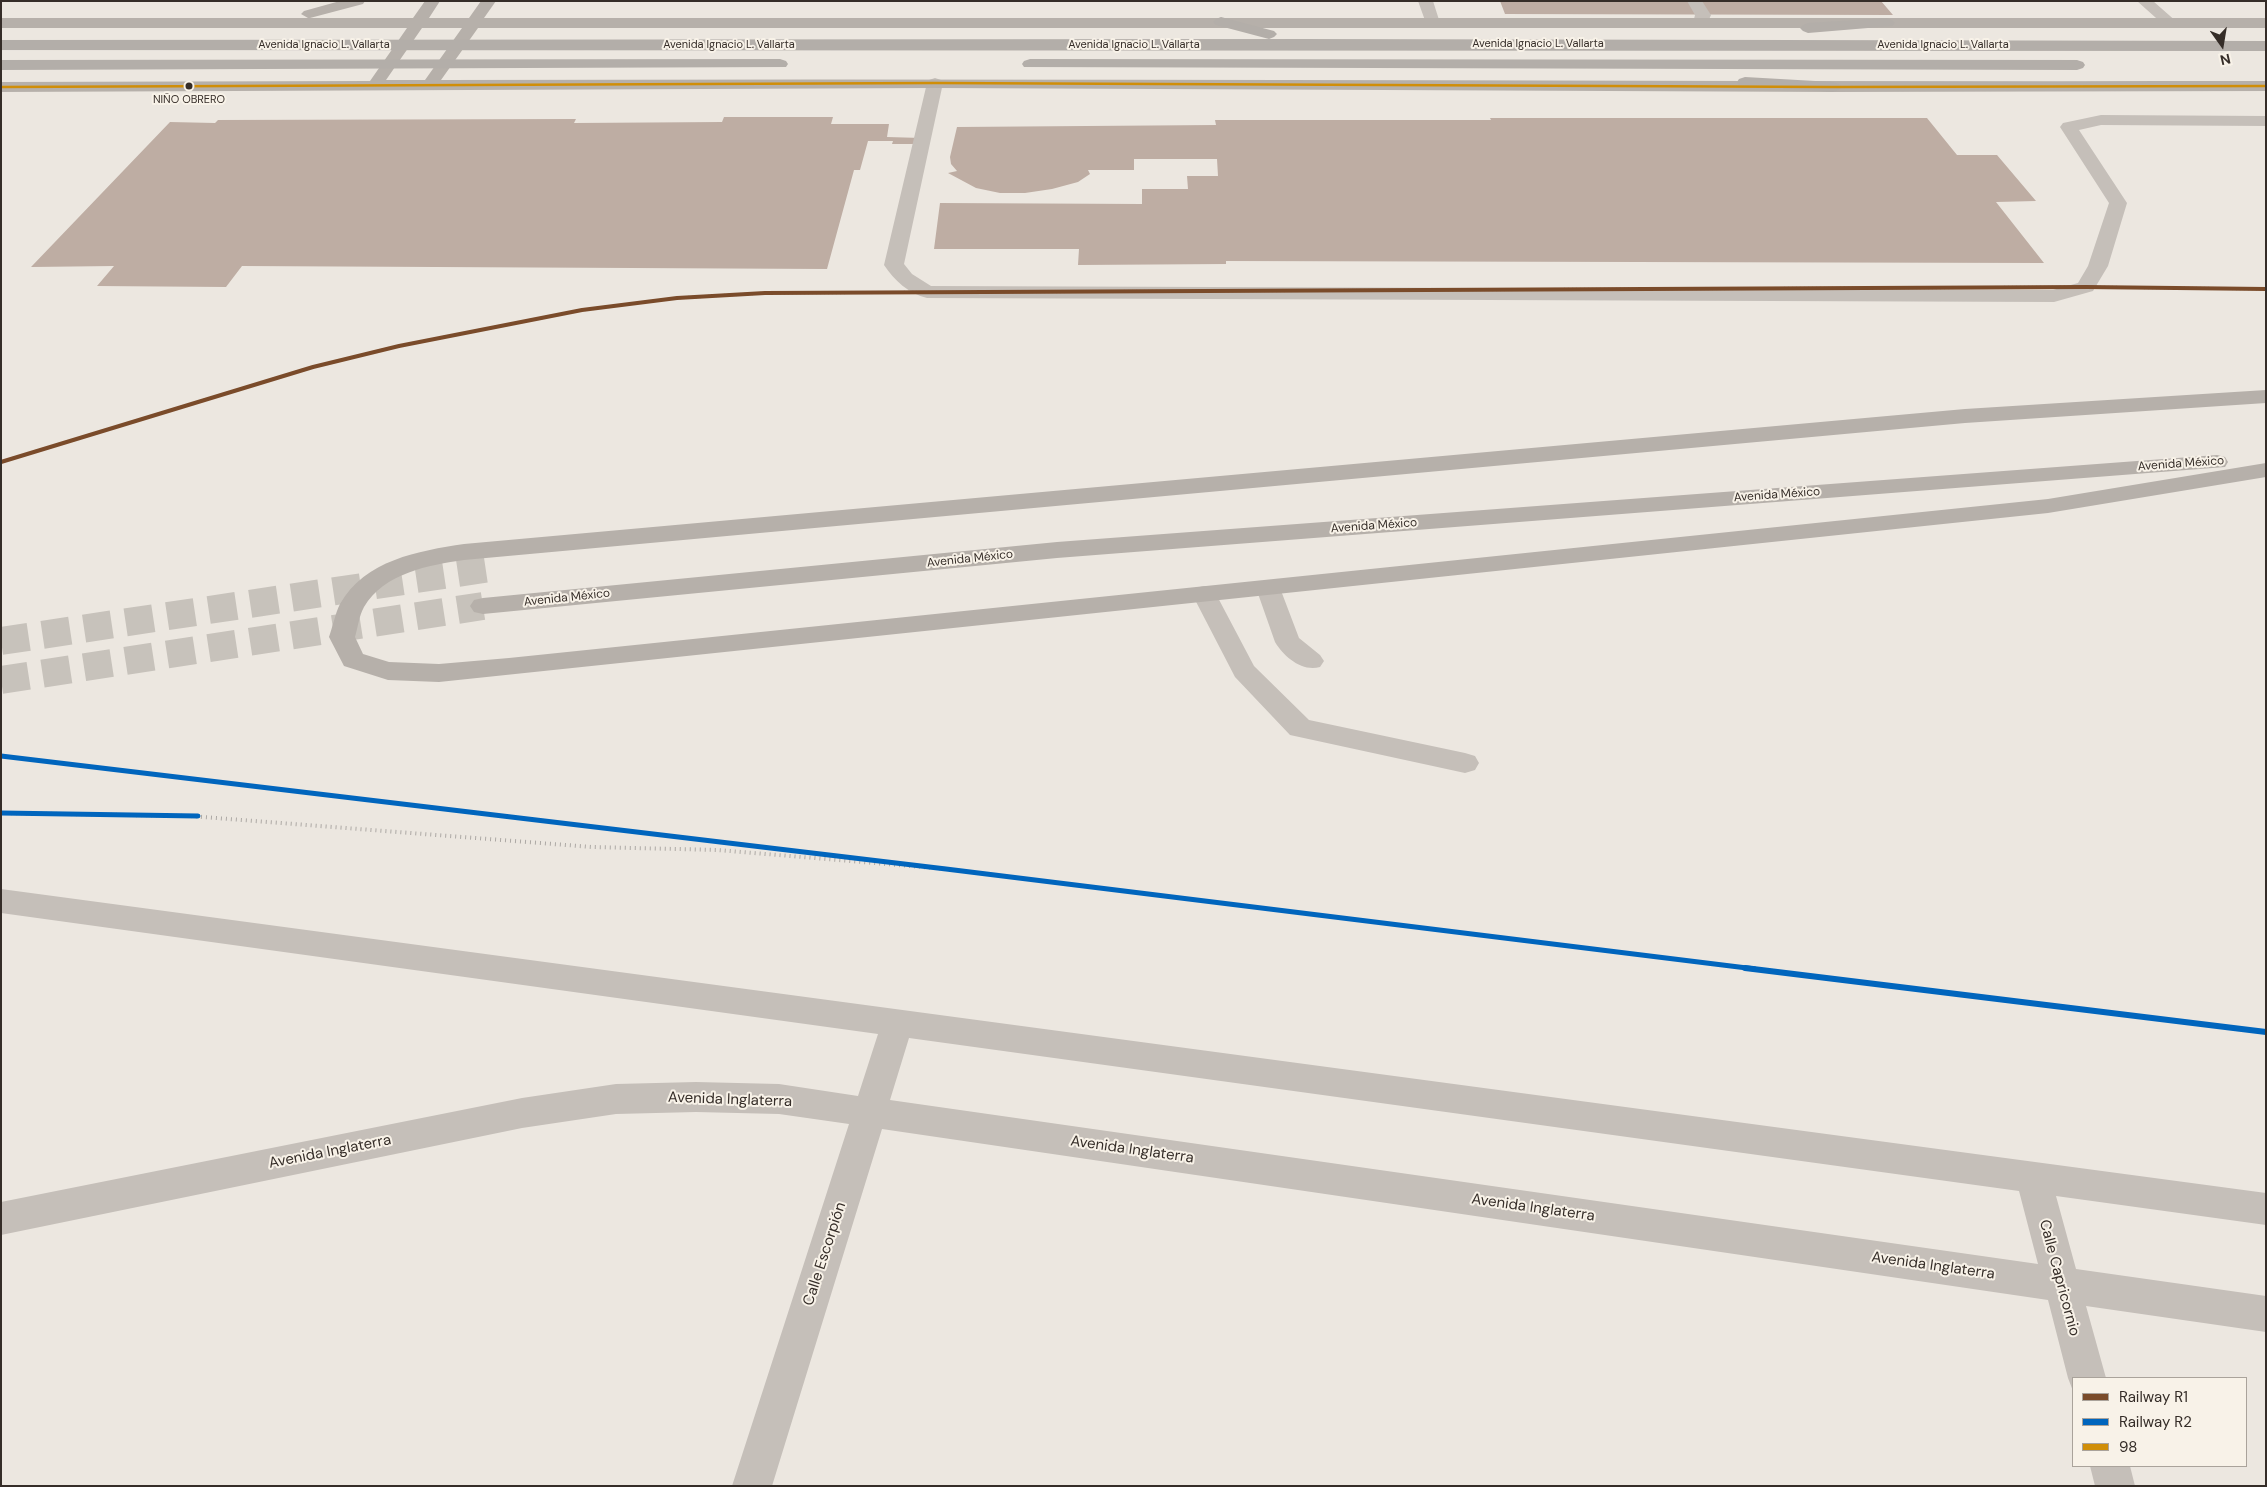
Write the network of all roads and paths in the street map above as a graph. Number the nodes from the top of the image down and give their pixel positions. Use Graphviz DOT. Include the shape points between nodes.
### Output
graph roads {
  1 [pos="358,1"];
  2 [pos="433,1"];
  3 [pos="489,1"];
  4 [pos="1426,1"];
  5 [pos="1694,1"];
  6 [pos="2144,1"];
  7 [pos="1221,22"];
  8 [pos="1,23"];
  9 [pos="1432,23"];
  10 [pos="1701,23"];
  11 [pos="1887,23"];
  12 [pos="2170,23"];
  13 [pos="2266,23"];
  14 [pos="243,24"];
  15 [pos="417,24"];
  16 [pos="473,24"];
  17 [pos="1304,44"];
  18 [pos="1548,44"];
  19 [pos="1,45"];
  20 [pos="403,45"];
  21 [pos="458,45"];
  22 [pos="2266,46"];
  23 [pos="800,64"];
  24 [pos="1018,64"];
  25 [pos="1,65"];
  26 [pos="1436,65"];
  27 [pos="2096,65"];
  28 [pos="388,66"];
  29 [pos="444,66"];
  30 [pos="935,83"];
  31 [pos="374,86"];
  32 [pos="429,86"];
  33 [pos="2266,86"];
  34 [pos="1,87"];
  35 [pos="1832,87"];
  36 [pos="2266,121"];
  37 [pos="2266,398"];
  38 [pos="2266,458"];
  39 [pos="2266,470"];
  40 [pos="490,568"];
  41 [pos="1268,588"];
  42 [pos="1204,594"];
  43 [pos="482,606"];
  44 [pos="1311,660"];
  45 [pos="1465,762"];
  46 [pos="1,902"];
  47 [pos="898,1023"];
  48 [pos="870,1112"];
  49 [pos="2032,1177"];
  50 [pos="2266,1209"];
  51 [pos="1,1218"];
  52 [pos="2061,1284"];
  53 [pos="2266,1314"];
  54 [pos="2087,1377"];
  55 [pos="2110,1467"];
  56 [pos="752,1486"];
  57 [pos="2115,1486"];
  1 -- 14 [label="main road" via="311,14"];
  2 -- 15 [label="main road"];
  3 -- 16 [label="main road"];
  4 -- 9 [label="street"];
  5 -- 10 [label="street" via="1703,14"];
  6 -- 12 [label="street"];
  7 -- 9 [label="main road, Avenida Ignacio L. Vallarta"];
  7 -- 16 [label="main road, Avenida Ignacio L. Vallarta"];
  7 -- 17 [label="main road"];
  8 -- 14 [label="main road, Avenida Ignacio L. Vallarta"];
  9 -- 10 [label="main road, Avenida Ignacio L. Vallarta"];
  10 -- 11 [label="main road, Avenida Ignacio L. Vallarta"];
  11 -- 12 [label="main road, Avenida Ignacio L. Vallarta"];
  11 -- 18 [label="main road"];
  12 -- 13 [label="main road, Avenida Ignacio L. Vallarta"];
  14 -- 15 [label="main road, Avenida Ignacio L. Vallarta"];
  15 -- 16 [label="main road, Avenida Ignacio L. Vallarta"];
  15 -- 20 [label="main road"];
  16 -- 21 [label="main road"];
  17 -- 18 [label="main road, Avenida Ignacio L. Vallarta"];
  17 -- 21 [label="main road, Avenida Ignacio L. Vallarta"];
  18 -- 22 [label="main road, Avenida Ignacio L. Vallarta"];
  19 -- 20 [label="main road, Avenida Ignacio L. Vallarta"];
  20 -- 21 [label="main road, Avenida Ignacio L. Vallarta"];
  20 -- 28 [label="main road"];
  21 -- 29 [label="main road"];
  23 -- 29 [label="main road, Avenida Ignacio L. Vallarta"];
  24 -- 26 [label="main road, Avenida Ignacio L. Vallarta"];
  25 -- 28 [label="main road, Avenida Ignacio L. Vallarta"];
  26 -- 27 [label="main road, Avenida Ignacio L. Vallarta"];
  26 -- 35 [label="main road"];
  28 -- 29 [label="main road, Avenida Ignacio L. Vallarta"];
  28 -- 31 [label="main road"];
  29 -- 32 [label="main road"];
  30 -- 32 [label="main road"];
  30 -- 35 [label="main road"];
  30 -- 36 [label="street" via="894,266 905,278 927,292 2054,296 2086,287 2098,266 2118,203 2070,127 2101,120"];
  31 -- 32 [label="main road"];
  31 -- 34 [label="main road"];
  33 -- 35 [label="main road"];
  37 -- 40 [label="main road"];
  37 -- 42 [label="main road" via="1965,416 504,547 400,566 372,582 353,604 342,637 353,660 388,671 439,673"];
  38 -- 43 [label="main road, Avenida México" via="1057,550"];
  39 -- 41 [label="main road" via="2048,506"];
  41 -- 42 [label="main road"];
  41 -- 44 [label="street" via="1288,642"];
  42 -- 45 [label="street" via="1244,671 1300,728"];
  46 -- 47 [label="street"];
  47 -- 48 [label="street, Calle Escorpión"];
  47 -- 49 [label="street"];
  48 -- 51 [label="street, Avenida Inglaterra" via="779,1099 616,1099 522,1113"];
  48 -- 52 [label="street, Avenida Inglaterra"];
  48 -- 56 [label="street, Calle Escorpión"];
  49 -- 50 [label="street"];
  49 -- 52 [label="street, Calle Capricornio"];
  52 -- 53 [label="street, Avenida Inglaterra"];
  52 -- 54 [label="street, Calle Capricornio"];
  55 -- 57 [label="street"];
}
